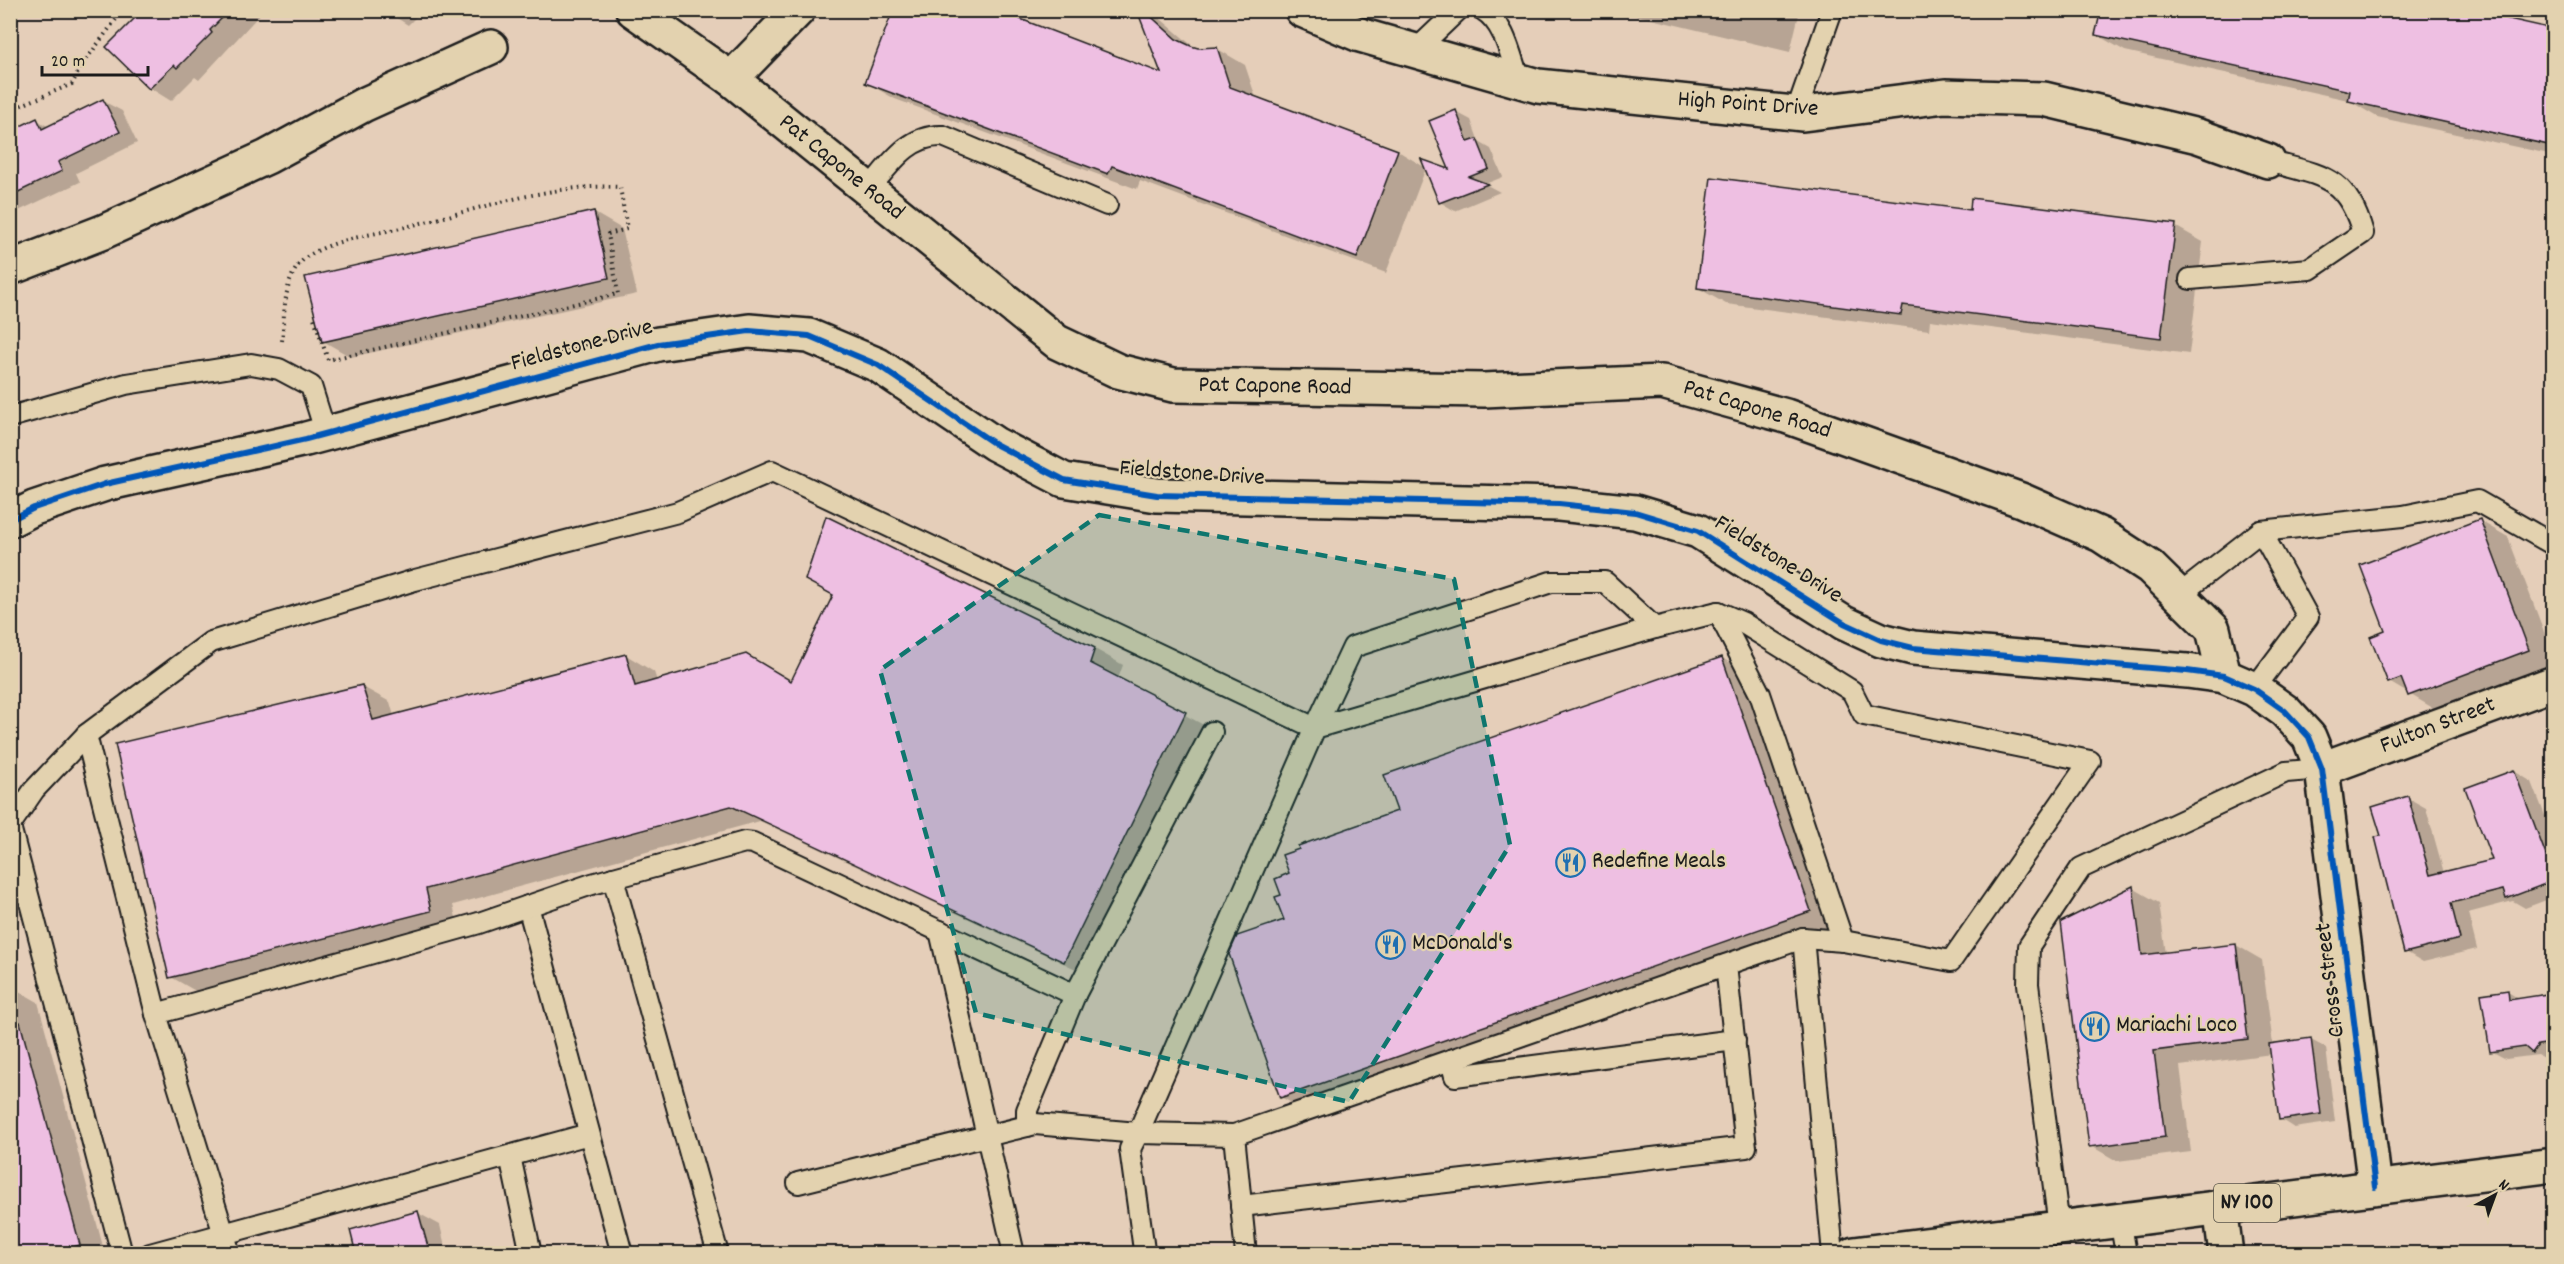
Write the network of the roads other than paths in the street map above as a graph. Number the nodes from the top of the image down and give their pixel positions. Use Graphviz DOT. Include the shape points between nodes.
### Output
graph roads {
  1 [pos="633,10"];
  2 [pos="798,10"];
  3 [pos="1302,10"];
  4 [pos="1458,10"];
  5 [pos="1483,10"];
  6 [pos="1832,10"];
  7 [pos="491,47"];
  8 [pos="1415,51"];
  9 [pos="731,79"];
  10 [pos="1519,80"];
  11 [pos="1796,113"];
  12 [pos="2268,161"];
  13 [pos="868,190"];
  14 [pos="1107,205"];
  15 [pos="10,268"];
  16 [pos="2190,279"];
  17 [pos="10,417"];
  18 [pos="326,434"];
  19 [pos="10,520"];
  20 [pos="2261,531"];
  21 [pos="2553,545"];
  22 [pos="2179,595"];
  23 [pos="1718,612"];
  24 [pos="1655,628"];
  25 [pos="2224,676"];
  26 [pos="2553,683"];
  27 [pos="2254,689"];
  28 [pos="1315,728"];
  29 [pos="1212,732"];
  30 [pos="86,735"];
  31 [pos="2322,770"];
  32 [pos="10,826"];
  33 [pos="15,869"];
  34 [pos="613,878"];
  35 [pos="528,906"];
  36 [pos="940,931"];
  37 [pos="1803,938"];
  38 [pos="1843,941"];
  39 [pos="1726,964"];
  40 [pos="1075,995"];
  41 [pos="156,1014"];
  42 [pos="1735,1040"];
  43 [pos="1450,1060"];
  44 [pos="1027,1126"];
  45 [pos="1137,1133"];
  46 [pos="590,1134"];
  47 [pos="1234,1135"];
  48 [pos="990,1137"];
  49 [pos="510,1156"];
  50 [pos="2553,1165"];
  51 [pos="798,1183"];
  52 [pos="2375,1187"];
  53 [pos="1240,1206"];
  54 [pos="2220,1206"];
  55 [pos="2120,1219"];
  56 [pos="2059,1227"];
  57 [pos="225,1233"];
  58 [pos="1941,1248"];
  59 [pos="1144,1250"];
  60 [pos="122,1254"];
  61 [pos="150,1254"];
  62 [pos="230,1254"];
  63 [pos="531,1254"];
  64 [pos="622,1254"];
  65 [pos="718,1254"];
  66 [pos="1014,1254"];
  67 [pos="1246,1254"];
  68 [pos="1833,1254"];
  69 [pos="1854,1254"];
  70 [pos="2126,1254"];
  71 [pos="2226,1254"];
  1 -- 9 [label="street, Pat Capone Road"];
  2 -- 9 [label="street"];
  3 -- 8 [label="street, High Point Drive" via="1360,35"];
  4 -- 8 [label="lane"];
  5 -- 10 [label="lane" via="1496,22"];
  6 -- 11 [label="lane"];
  7 -- 15 [label="street" via="363,105 267,158 104,232"];
  8 -- 10 [label="street, High Point Drive"];
  9 -- 13 [label="street, Pat Capone Road"];
  10 -- 11 [label="street, High Point Drive" via="1538,86"];
  11 -- 12 [label="street, High Point Drive" via="1945,96 2044,99 2198,136"];
  12 -- 16 [label="lane" via="2330,178 2356,207 2363,233 2310,269"];
  13 -- 14 [label="lane" via="902,152 928,135 943,136"];
  13 -- 22 [label="street, Pat Capone Road" via="1057,342 1118,371 1173,385 1484,390 1662,382 1786,416 2021,500 2101,535 2150,567"];
  17 -- 18 [label="lane" via="126,384 251,364 278,368 311,386"];
  18 -- 19 [label="street, Fieldstone Drive" via="105,484"];
  18 -- 25 [label="street, Fieldstone Drive" via="657,344 749,331 809,336 878,365 995,444 1064,480 1157,495 1559,504 1635,512 1698,531 1844,623 1881,640 1932,650"];
  20 -- 21 [label="lane" via="2403,516 2477,501"];
  20 -- 22 [label="lane"];
  20 -- 27 [label="lane" via="2308,617"];
  22 -- 25 [label="street" via="2213,629"];
  23 -- 24 [label="lane"];
  23 -- 38 [label="lane" via="1760,694"];
  23 -- 38 [label="lane" via="1743,623 1852,691 1864,715 2090,760 1951,962"];
  24 -- 28 [label="lane"];
  24 -- 28 [label="lane" via="1605,582 1551,582 1353,647"];
  25 -- 27 [label="street, Fieldstone Drive"];
  26 -- 31 [label="street, Fulton Street"];
  27 -- 31 [label="street, Fieldstone Drive" via="2285,711 2309,737"];
  28 -- 30 [label="lane" via="772,471 678,512 415,580 211,642"];
  28 -- 45 [label="lane"];
  29 -- 40 [label="lane"];
  30 -- 32 [label="lane" via="34,790"];
  30 -- 41 [label="lane"];
  31 -- 52 [label="street, Cross Street"];
  31 -- 56 [label="lane" via="2286,772 2081,868 2029,946 2028,984"];
  32 -- 33 [label="lane"];
  33 -- 60 [label="lane"];
  34 -- 35 [label="lane"];
  34 -- 36 [label="lane" via="753,843"];
  34 -- 65 [label="lane"];
  35 -- 41 [label="lane"];
  35 -- 46 [label="lane"];
  36 -- 40 [label="lane"];
  36 -- 48 [label="lane"];
  37 -- 38 [label="lane"];
  37 -- 39 [label="lane"];
  37 -- 68 [label="lane"];
  39 -- 42 [label="lane"];
  39 -- 43 [label="lane"];
  40 -- 44 [label="lane" via="1027,1110"];
  41 -- 57 [label="lane"];
  42 -- 43 [label="lane" via="1455,1076"];
  42 -- 53 [label="lane" via="1746,1147"];
  43 -- 47 [label="lane"];
  44 -- 45 [label="lane"];
  44 -- 48 [label="lane"];
  45 -- 47 [label="lane"];
  45 -- 59 [label="lane" via="1130,1149"];
  46 -- 49 [label="lane"];
  46 -- 64 [label="lane"];
  47 -- 53 [label="lane"];
  48 -- 51 [label="lane"];
  48 -- 66 [label="lane"];
  49 -- 57 [label="lane"];
  49 -- 63 [label="lane"];
  50 -- 52 [label="street, NY 100"];
  52 -- 54 [label="street, NY 100"];
  53 -- 67 [label="lane"];
  54 -- 55 [label="street, NY 100"];
  54 -- 71 [label="street"];
  55 -- 56 [label="street, NY 100"];
  55 -- 70 [label="lane"];
  56 -- 58 [label="street, NY 100"];
  57 -- 61 [label="lane"];
  57 -- 62 [label="lane"];
  58 -- 69 [label="street, NY 100"];
}
